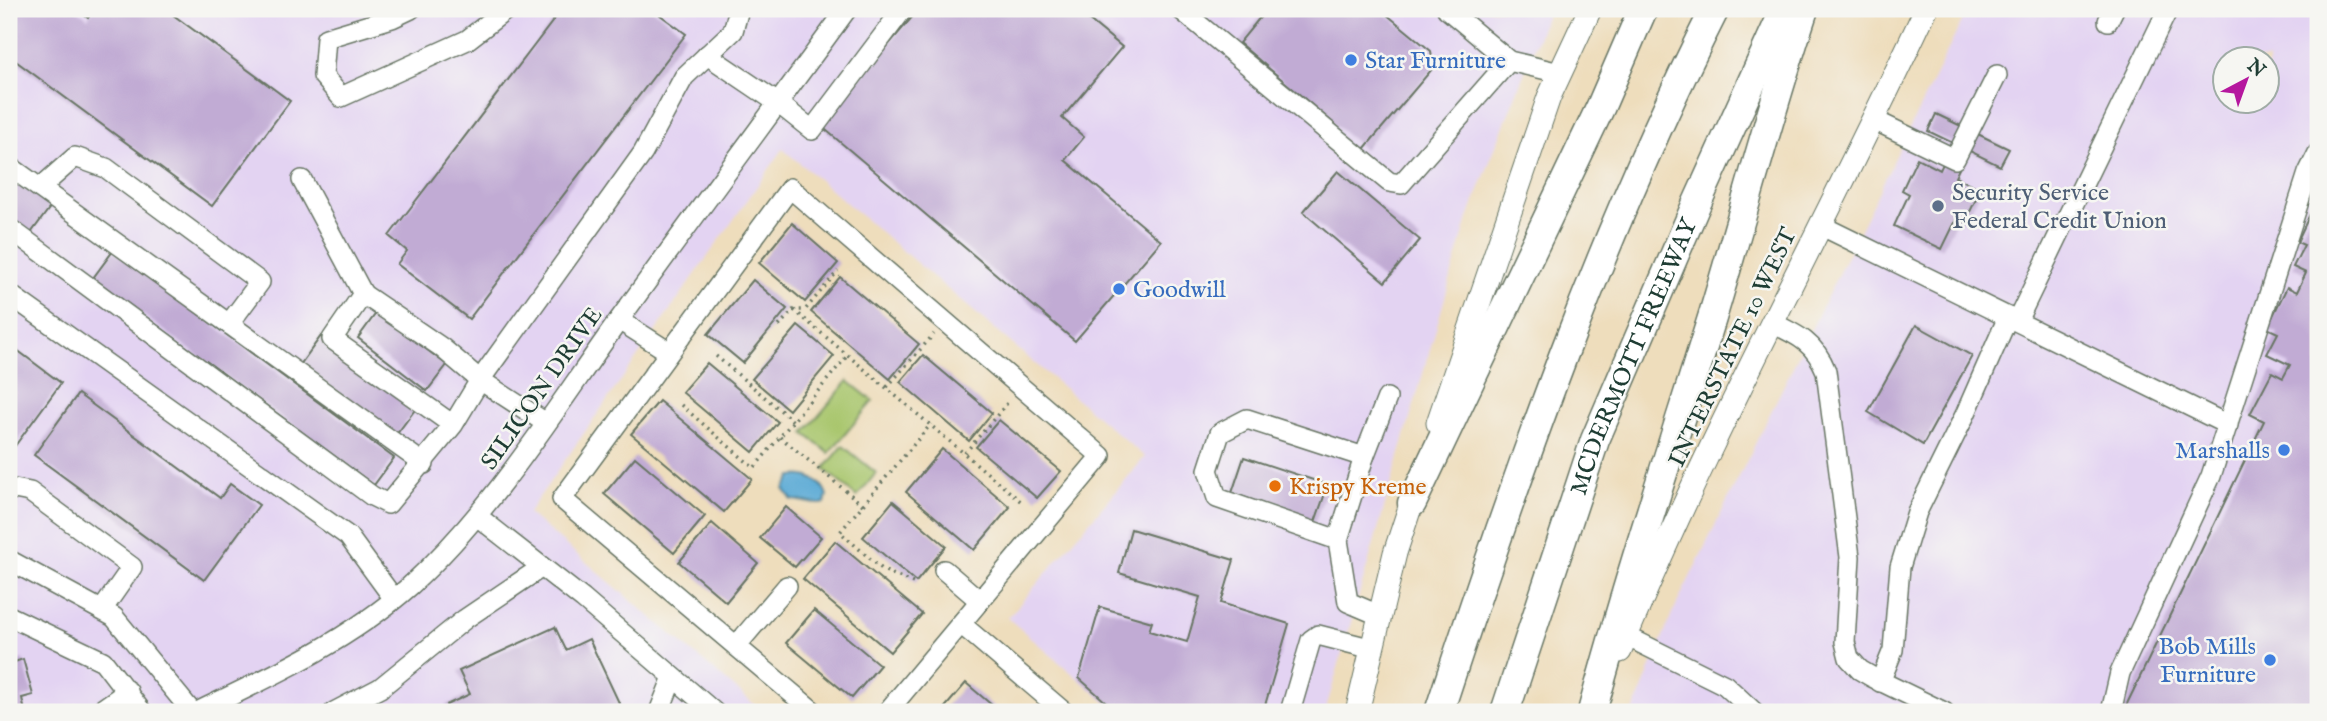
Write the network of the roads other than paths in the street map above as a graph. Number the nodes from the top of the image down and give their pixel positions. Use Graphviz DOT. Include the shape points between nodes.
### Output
graph roads {
  1 [pos="411,9"];
  2 [pos="507,9"];
  3 [pos="739,9"];
  4 [pos="847,9"];
  5 [pos="903,9"];
  6 [pos="1180,9"];
  7 [pos="1447,9"];
  8 [pos="1590,9"];
  9 [pos="1643,9"];
  10 [pos="1715,9"];
  11 [pos="1785,9"];
  12 [pos="1804,9"];
  13 [pos="1926,9"];
  14 [pos="2168,9"];
  15 [pos="707,55"];
  16 [pos="1509,61"];
  17 [pos="1560,74"];
  18 [pos="1997,75"];
  19 [pos="778,103"];
  20 [pos="1874,120"];
  21 [pos="2318,153"];
  22 [pos="9,166"];
  23 [pos="302,180"];
  24 [pos="40,188"];
  25 [pos="1820,225"];
  26 [pos="9,228"];
  27 [pos="9,294"];
  28 [pos="363,294"];
  29 [pos="2012,319"];
  30 [pos="619,320"];
  31 [pos="1772,323"];
  32 [pos="229,324"];
  33 [pos="669,352"];
  34 [pos="480,380"];
  35 [pos="1387,398"];
  36 [pos="547,423"];
  37 [pos="453,425"];
  38 [pos="2228,425"];
  39 [pos="1364,457"];
  40 [pos="424,464"];
  41 [pos="9,488"];
  42 [pos="1412,503"];
  43 [pos="477,516"];
  44 [pos="1338,540"];
  45 [pos="9,560"];
  46 [pos="542,567"];
  47 [pos="944,570"];
  48 [pos="787,586"];
  49 [pos="394,598"];
  50 [pos="980,601"];
  51 [pos="102,610"];
  52 [pos="9,616"];
  53 [pos="1381,617"];
  54 [pos="961,624"];
  55 [pos="1626,636"];
  56 [pos="736,646"];
  57 [pos="1373,649"];
  58 [pos="673,677"];
  59 [pos="1880,681"];
  60 [pos="128,691"];
  61 [pos="98,712"];
  62 [pos="142,712"];
  63 [pos="192,712"];
  64 [pos="197,712"];
  65 [pos="334,712"];
  66 [pos="659,712"];
  67 [pos="714,712"];
  68 [pos="814,712"];
  69 [pos="887,712"];
  70 [pos="1064,712"];
  71 [pos="1290,712"];
  72 [pos="1357,712"];
  73 [pos="1439,712"];
  74 [pos="1505,712"];
  75 [pos="1593,712"];
  76 [pos="1754,712"];
  77 [pos="1944,712"];
  78 [pos="2111,712"];
  1 -- 2 [label="street" via="326,38 323,76 341,97 467,40"];
  3 -- 15 [label="street" via="733,31"];
  4 -- 19 [label="street, SILICON DRIVE"];
  5 -- 19 [label="street" via="812,130"];
  6 -- 16 [label="street" via="1389,182 1401,184"];
  7 -- 16 [label="street"];
  8 -- 17 [label="main road"];
  9 -- 42 [label="highway"];
  10 -- 73 [label="highway" via="1608,235 1487,565"];
  11 -- 74 [label="highway, MCDERMOTT FREEWAY" via="1595,440"];
  12 -- 75 [label="highway" via="1628,579"];
  13 -- 20 [label="main road, INTERSTATE 10 WEST"];
  14 -- 29 [label="street"];
  15 -- 19 [label="street"];
  15 -- 34 [label="street" via="684,77 643,153"];
  16 -- 17 [label="street"];
  17 -- 42 [label="main road"];
  18 -- 20 [label="street" via="1955,159"];
  19 -- 30 [label="street, SILICON DRIVE"];
  20 -- 25 [label="main road, INTERSTATE 10 WEST"];
  21 -- 38 [label="street"];
  22 -- 24 [label="street"];
  23 -- 28 [label="street"];
  24 -- 32 [label="street"];
  24 -- 32 [label="street" via="75,157 106,168 260,282"];
  25 -- 29 [label="street"];
  25 -- 31 [label="main road, INTERSTATE 10 WEST"];
  26 -- 40 [label="street" via="372,496 388,504"];
  27 -- 49 [label="street" via="348,536"];
  28 -- 34 [label="street"];
  28 -- 37 [label="street" via="332,339"];
  29 -- 38 [label="street"];
  29 -- 59 [label="street" via="1917,512 1900,566 1893,650"];
  30 -- 33 [label="street"];
  30 -- 36 [label="street, SILICON DRIVE"];
  31 -- 55 [label="main road, INTERSTATE 10 WEST"];
  31 -- 59 [label="street" via="1806,340 1819,353 1826,371 1850,557 1845,642 1849,658"];
  32 -- 40 [label="street"];
  33 -- 50 [label="street" via="790,188 1101,456"];
  33 -- 56 [label="street" via="562,499"];
  34 -- 36 [label="street"];
  34 -- 37 [label="street"];
  35 -- 39 [label="street"];
  36 -- 43 [label="street, SILICON DRIVE"];
  37 -- 40 [label="street"];
  38 -- 78 [label="street" via="2211,476 2120,673"];
  39 -- 44 [label="street"];
  39 -- 44 [label="street" via="1247,419 1220,433 1208,470 1217,498"];
  41 -- 51 [label="street" via="30,492 132,567"];
  42 -- 53 [label="main road"];
  43 -- 46 [label="street"];
  43 -- 49 [label="street, SILICON DRIVE"];
  44 -- 53 [label="street" via="1348,602"];
  45 -- 51 [label="street"];
  46 -- 58 [label="street"];
  46 -- 65 [label="street" via="465,619 380,688"];
  47 -- 50 [label="street"];
  48 -- 56 [label="street"];
  49 -- 64 [label="street, SILICON DRIVE" via="299,664"];
  50 -- 54 [label="street"];
  51 -- 63 [label="street" via="114,617"];
  52 -- 60 [label="street" via="103,661"];
  53 -- 57 [label="main road"];
  54 -- 69 [label="street"];
  54 -- 70 [label="street"];
  55 -- 75 [label="main road, INTERSTATE 10 WEST"];
  55 -- 76 [label="street" via="1725,685"];
  56 -- 68 [label="street"];
  57 -- 71 [label="street" via="1318,635 1311,640"];
  57 -- 72 [label="main road"];
  58 -- 66 [label="street"];
  58 -- 67 [label="street"];
  59 -- 77 [label="street"];
  60 -- 61 [label="street"];
  60 -- 62 [label="street"];
}
